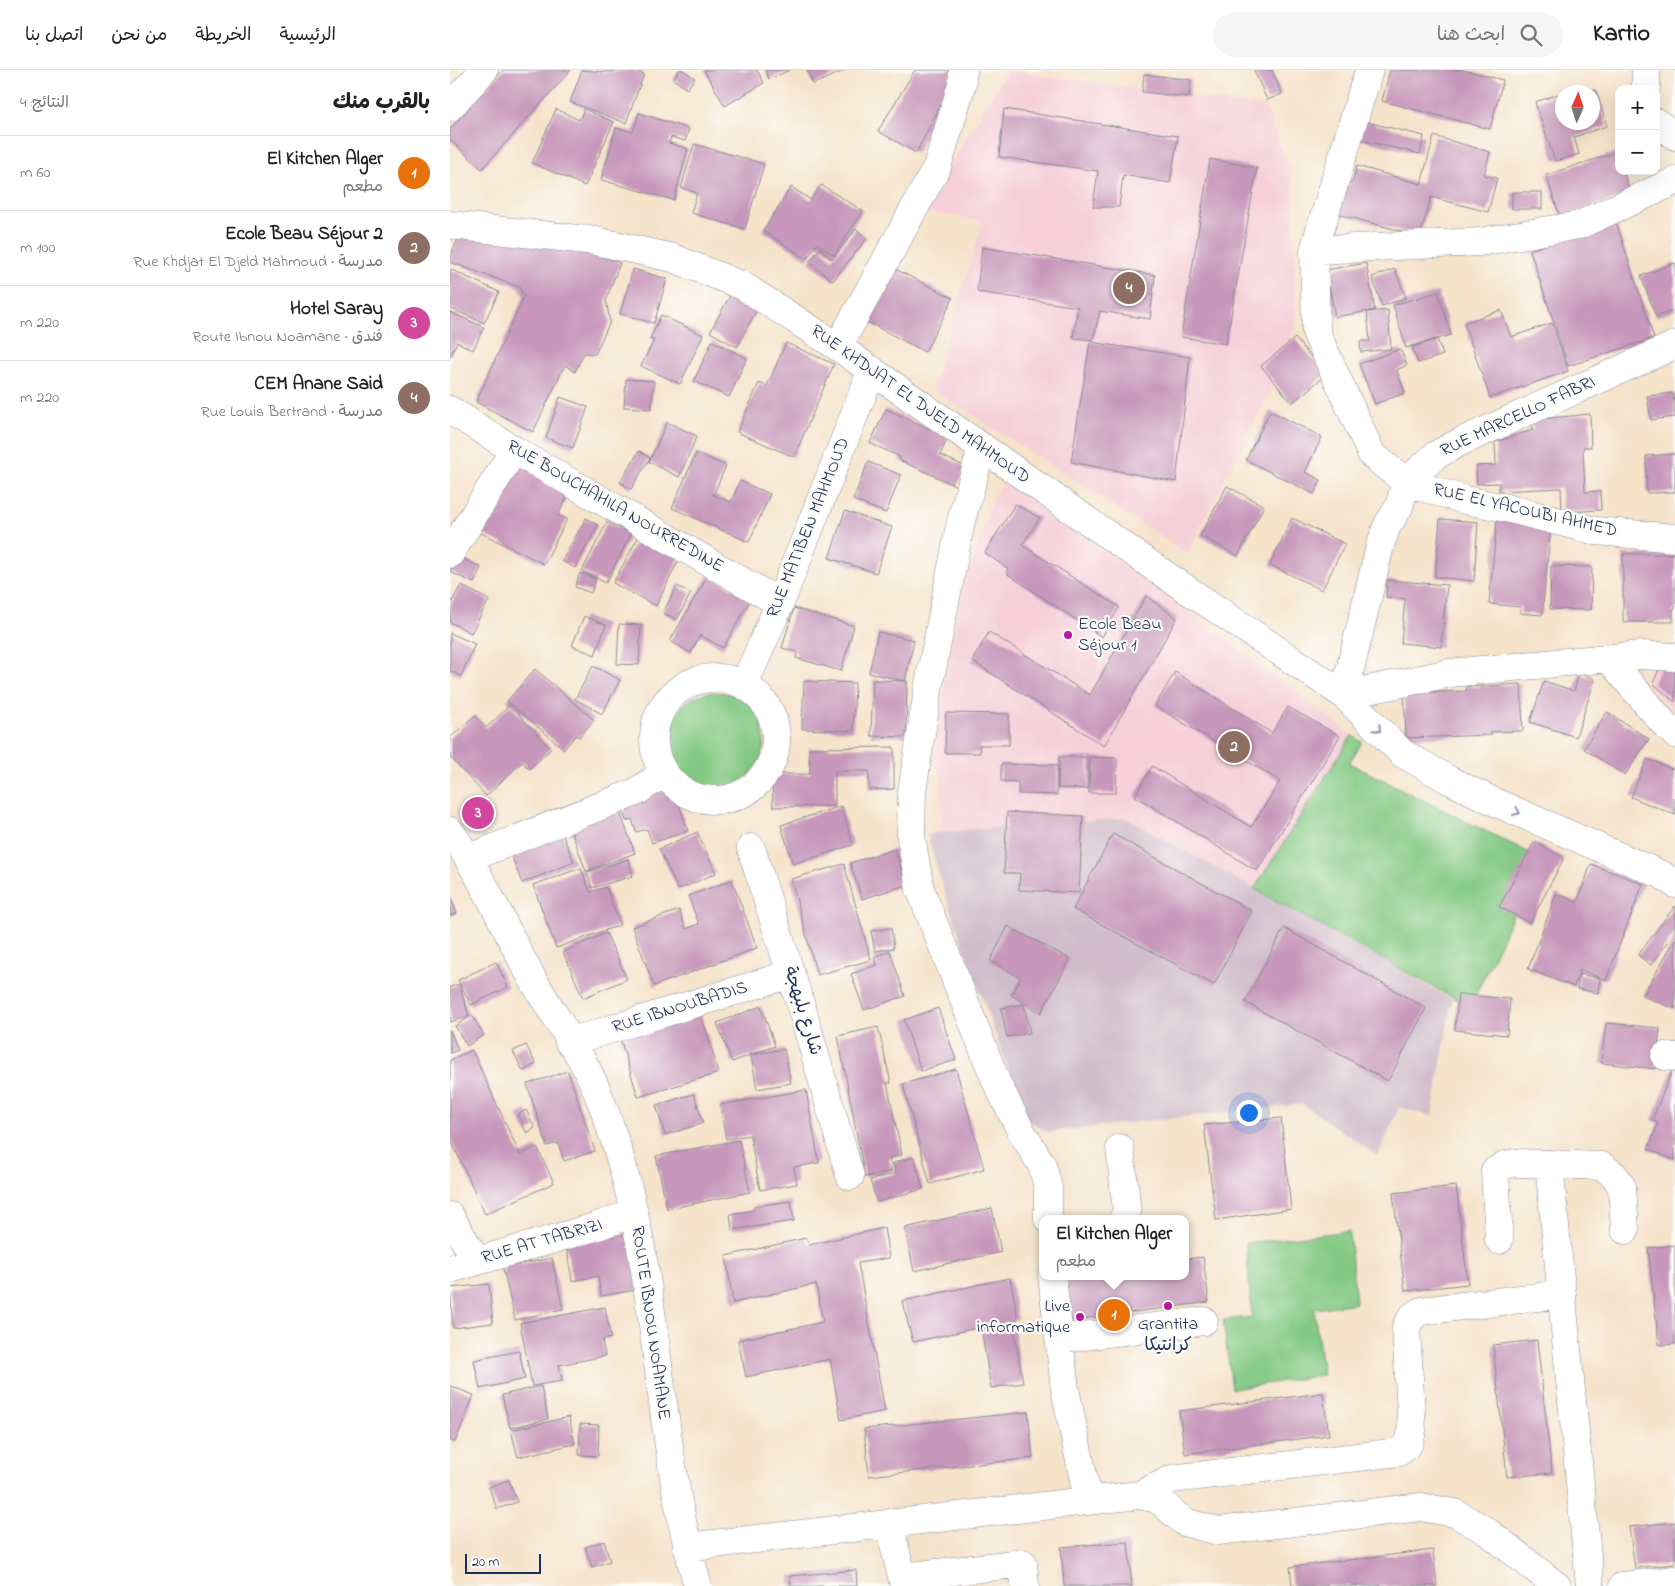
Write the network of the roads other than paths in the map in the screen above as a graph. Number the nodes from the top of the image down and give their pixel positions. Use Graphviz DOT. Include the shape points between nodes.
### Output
graph roads {
  1 [pos="484,70"];
  2 [pos="963,70"];
  3 [pos="1369,70"];
  4 [pos="1646,70"];
  5 [pos="1646,85"];
  6 [pos="450,107"];
  7 [pos="1660,125"];
  8 [pos="1675,136"];
  9 [pos="1675,181"];
  10 [pos="450,225"];
  11 [pos="1314,250"];
  12 [pos="1675,345"];
  13 [pos="838,347"];
  14 [pos="872,370"];
  15 [pos="450,410"];
  16 [pos="982,447"];
  17 [pos="514,450"];
  18 [pos="1406,482"];
  19 [pos="1675,538"];
  20 [pos="450,554"];
  21 [pos="780,603"];
  22 [pos="1675,657"];
  23 [pos="1609,659"];
  24 [pos="744,684"];
  25 [pos="1344,695"];
  26 [pos="1675,734"];
  27 [pos="664,774"];
  28 [pos="450,831"];
  29 [pos="751,848"];
  30 [pos="469,858"];
  31 [pos="1675,884"];
  32 [pos="791,974"];
  33 [pos="569,1042"];
  34 [pos="1120,1148"];
  35 [pos="1549,1164"];
  36 [pos="850,1176"];
  37 [pos="634,1213"];
  38 [pos="1048,1215"];
  39 [pos="1125,1215"];
  40 [pos="450,1216"];
  41 [pos="1624,1230"];
  42 [pos="1499,1240"];
  43 [pos="476,1260"];
  44 [pos="450,1269"];
  45 [pos="1052,1280"];
  46 [pos="1562,1294"];
  47 [pos="1204,1322"];
  48 [pos="1058,1338"];
  49 [pos="1139,1495"];
  50 [pos="1088,1500"];
  51 [pos="889,1523"];
  52 [pos="687,1546"];
  53 [pos="968,1578"];
  54 [pos="1675,1580"];
  55 [pos="903,1581"];
  56 [pos="1553,1585"];
  57 [pos="698,1586"];
  58 [pos="1025,1586"];
  59 [pos="1590,1586"];
  60 [pos="1623,1586"];
  1 -- 6 [label="street"];
  2 -- 13 [label="street" via="962,84 938,167"];
  3 -- 11 [label="street"];
  4 -- 5 [label="street"];
  7 -- 8 [label="street"];
  9 -- 11 [label="street" via="1579,225 1480,242"];
  10 -- 13 [label="street, RUE KHDJAT EL DJELD MAHMOUD" via="596,241 672,258 743,286"];
  11 -- 18 [label="street" via="1316,332 1372,455"];
  12 -- 18 [label="street, RUE MARCELLO FABRI" via="1458,442 1436,455"];
  13 -- 14 [label="street, RUE KHDJAT EL DJELD MAHMOUD"];
  14 -- 16 [label="street, RUE KHDJAT EL DJELD MAHMOUD"];
  14 -- 21 [label="street, RUE MATIBEN MAHMOUD"];
  15 -- 17 [label="street, RUE BOUCHAHILA NOURREDINE"];
  16 -- 25 [label="street, RUE KHDJAT EL DJELD MAHMOUD"];
  16 -- 38 [label="street" via="961,521 929,684 912,791 911,837 920,889 996,1081 1042,1165 1048,1187"];
  17 -- 20 [label="street"];
  17 -- 21 [label="street, RUE BOUCHAHILA NOURREDINE"];
  18 -- 19 [label="street, RUE EL YACOUBI AHMED" via="1465,500 1596,531"];
  18 -- 25 [label="street" via="1380,546"];
  21 -- 24 [label="street, RUE MATIBEN MAHMOUD"];
  22 -- 23 [label="street" via="1641,655"];
  23 -- 25 [label="street" via="1450,674"];
  23 -- 26 [label="street"];
  24 -- 27 [label="street" via="716,677 695,680 676,691 662,707 654,728 656,756"];
  24 -- 27 [label="street" via="762,699 773,717 776,738 773,759 762,779 745,792 712,800 691,795"];
  25 -- 31 [label="street, RUE KHDJAT EL DJELD MAHMOUD, one-way" via="1402,754 1499,804 1662,875"];
  27 -- 30 [label="street" via="636,792"];
  28 -- 30 [label="street, ROUTE IBNOU NOAMANE"];
  29 -- 32 [label="street, شارع بلبهجة"];
  30 -- 33 [label="street, ROUTE IBNOU NOAMANE"];
  32 -- 33 [label="street, RUE IBNOUBADIS"];
  32 -- 36 [label="street, شارع بلبهجة"];
  33 -- 37 [label="street, ROUTE IBNOU NOAMANE" via="593,1083 613,1137"];
  34 -- 39 [label="street"];
  35 -- 41 [label="street" via="1602,1166 1615,1176 1622,1187"];
  35 -- 42 [label="street" via="1515,1163 1495,1171"];
  35 -- 46 [label="street"];
  37 -- 43 [label="street, RUE AT TABRIZI" via="595,1228"];
  37 -- 52 [label="street, ROUTE IBNOU NOAMANE" via="645,1271 663,1416"];
  40 -- 43 [label="street"];
  43 -- 44 [label="street, RUE AT TABRIZI"];
  45 -- 48 [label="street"];
  46 -- 49 [label="street" via="1421,1311 1412,1317 1406,1327 1412,1430 1409,1443 1399,1452 1172,1479"];
  46 -- 59 [label="street"];
  47 -- 48 [label="street"];
  48 -- 50 [label="street"];
  49 -- 50 [label="street"];
  49 -- 56 [label="street" via="1158,1499 1184,1522 1218,1531 1421,1507 1455,1513 1488,1532"];
  50 -- 51 [label="street"];
  51 -- 52 [label="street"];
  51 -- 55 [label="street"];
  52 -- 57 [label="street, ROUTE IBNOU NOAMANE"];
  53 -- 55 [label="street"];
  53 -- 58 [label="street" via="1023,1563"];
  54 -- 60 [label="street"];
}
